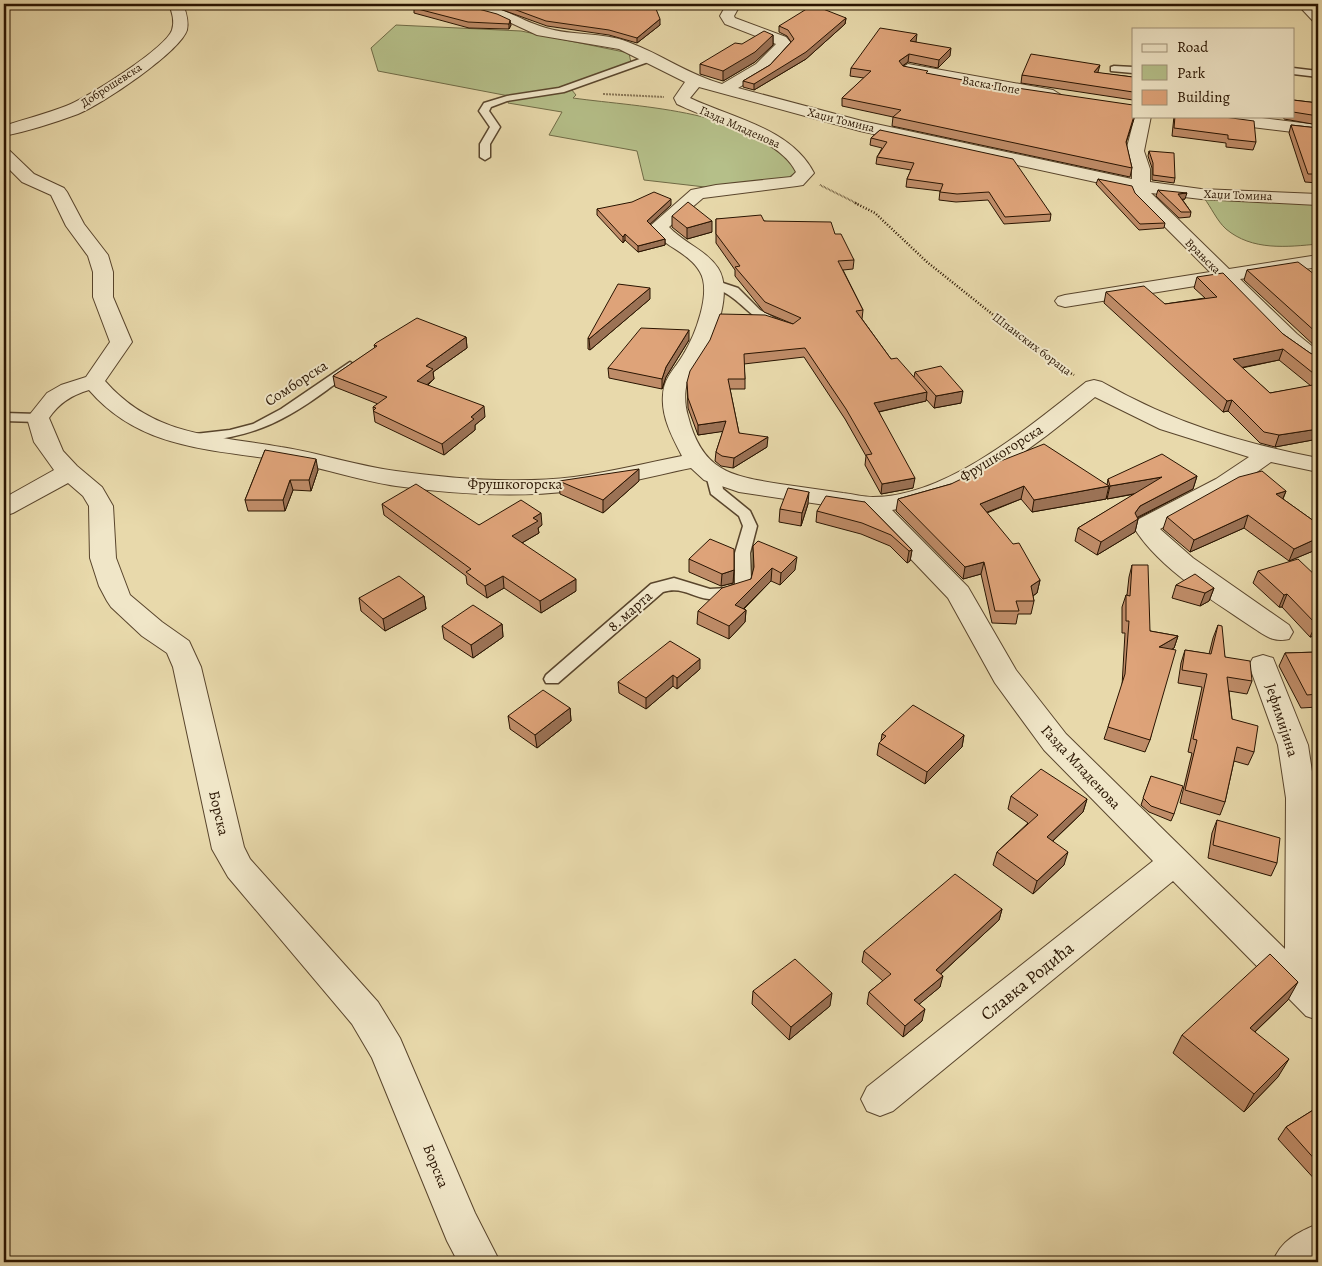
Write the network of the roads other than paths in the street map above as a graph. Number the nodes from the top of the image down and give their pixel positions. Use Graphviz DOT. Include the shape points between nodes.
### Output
graph roads {
  1 [pos="176,4"];
  2 [pos="466,4"];
  3 [pos="730,4"];
  4 [pos="1304,4"];
  5 [pos="1318,18"];
  6 [pos="648,59"];
  7 [pos="908,69"];
  8 [pos="1114,69"];
  9 [pos="1132,70"];
  10 [pos="1294,71"];
  11 [pos="1318,74"];
  12 [pos="697,82"];
  13 [pos="725,89"];
  14 [pos="1071,98"];
  15 [pos="1143,118"];
  16 [pos="1219,118"];
  17 [pos="1318,130"];
  18 [pos="4,132"];
  19 [pos="4,155"];
  20 [pos="485,157"];
  21 [pos="1140,186"];
  22 [pos="1318,199"];
  23 [pos="1318,260"];
  24 [pos="1222,275"];
  25 [pos="714,284"];
  26 [pos="1064,301"];
  27 [pos="793,328"];
  28 [pos="359,360"];
  29 [pos="1318,362"];
  30 [pos="94,382"];
  31 [pos="4,417"];
  32 [pos="38,418"];
  33 [pos="184,439"];
  34 [pos="1268,453"];
  35 [pos="1318,465"];
  36 [pos="704,467"];
  37 [pos="68,472"];
  38 [pos="873,505"];
  39 [pos="4,508"];
  40 [pos="1279,632"];
  41 [pos="1263,665"];
  42 [pos="552,679"];
  43 [pos="1174,863"];
  44 [pos="1297,984"];
  45 [pos="1318,1005"];
  46 [pos="880,1099"];
  47 [pos="1318,1244"];
  48 [pos="480,1262"];
  49 [pos="1293,1262"];
  1 -- 18 [label="street, Доброшевска" via="181,30 163,51 89,102"];
  2 -- 6 [label="street, Хаџи Томина" via="503,14 542,32 623,45"];
  3 -- 13 [label="street" via="732,10 727,16 730,21 781,40 784,44 762,67"];
  4 -- 5 [label="street"];
  6 -- 12 [label="street, Хаџи Томина"];
  6 -- 20 [label="lane" via="624,65 570,88 487,105 484,111 495,127 485,144"];
  7 -- 14 [label="street, Васка Попе"];
  8 -- 9 [label="lane"];
  10 -- 11 [label="lane"];
  12 -- 13 [label="street, Хаџи Томина"];
  12 -- 25 [label="street, Газда Младенова" via="689,86 682,98 690,105 785,148 802,163 805,173 787,183 697,194 660,224 661,230 707,268"];
  13 -- 21 [label="street, Хаџи Томина" via="860,126"];
  15 -- 21 [label="street" via="1135,152 1141,169"];
  16 -- 17 [label="street"];
  19 -- 30 [label="street" via="28,178 58,192 75,226 102,262 103,297 121,342"];
  21 -- 22 [label="street, Хаџи Томина" via="1201,194"];
  21 -- 24 [label="street, Врањска" via="1146,200"];
  23 -- 24 [label="street"];
  24 -- 26 [label="street"];
  24 -- 29 [label="street, Врањска"];
  25 -- 27 [label="lane" via="737,291 756,314"];
  25 -- 36 [label="street" via="713,307 702,339 679,374 675,391 676,418 686,443"];
  28 -- 33 [label="lane, Сомборска" via="260,426 243,432"];
  30 -- 32 [label="street" via="54,397"];
  30 -- 33 [label="street, Фрушкогорска" via="116,405 142,422"];
  31 -- 32 [label="lane"];
  32 -- 37 [label="street, Борска" via="46,442"];
  33 -- 36 [label="street, Фрушкогорска" via="280,453 375,475 486,485 571,484"];
  34 -- 35 [label="street"];
  34 -- 38 [label="street, Фрушкогорска" via="1174,427 1094,387 1010,451 938,491 894,504"];
  34 -- 40 [label="street" via="1233,480 1146,526 1150,535 1195,572"];
  36 -- 38 [label="street, Фрушкогорска" via="739,485"];
  36 -- 42 [label="lane, 8. марта" via="716,491 745,514 750,526 743,548 745,576 742,587 730,593 709,594 674,584 657,588"];
  37 -- 39 [label="street"];
  37 -- 48 [label="street, Борска" via="93,492 101,506 103,558 120,601 179,648 187,666 228,849 239,868 365,1013 387,1050 461,1228"];
  38 -- 43 [label="street, Газда Младенова" via="959,593 1005,676 1055,742"];
  41 -- 44 [label="street, Јефимијина" via="1293,745 1301,798 1302,966"];
  43 -- 44 [label="street, Газда Младенова"];
  43 -- 46 [label="street, Славка Родића"];
  44 -- 45 [label="street, Газда Младенова"];
  47 -- 49 [label="street"];
}
